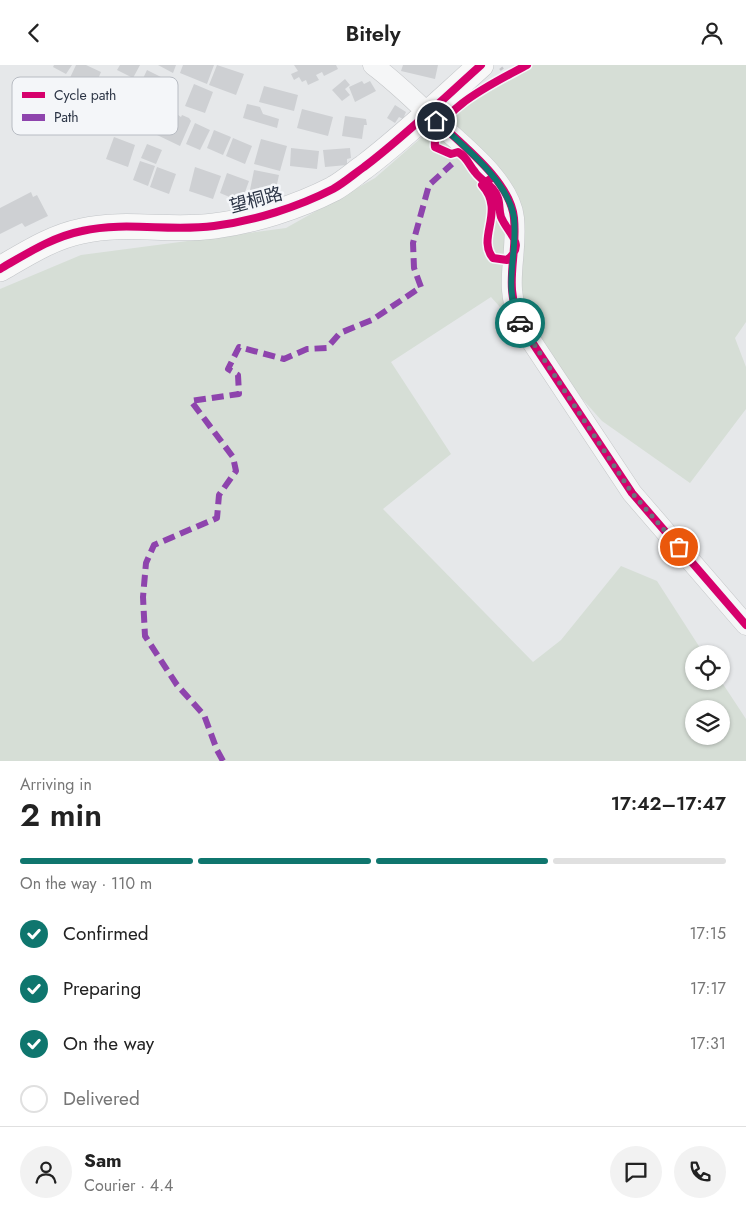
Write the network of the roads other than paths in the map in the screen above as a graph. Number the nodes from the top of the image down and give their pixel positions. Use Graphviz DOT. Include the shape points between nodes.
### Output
graph roads {
  1 [pos="373,65"];
  2 [pos="481,65"];
  3 [pos="428,113"];
  4 [pos="0,269"];
  5 [pos="746,625"];
  1 -- 3 [label="street"];
  2 -- 3 [label="main road, 望桐路"];
  3 -- 4 [label="main road, 望桐路" via="393,145 334,189 293,206 215,226 83,230 53,240"];
  3 -- 5 [label="street" via="471,152 511,205 514,218 510,289 522,327 632,493"];
}
